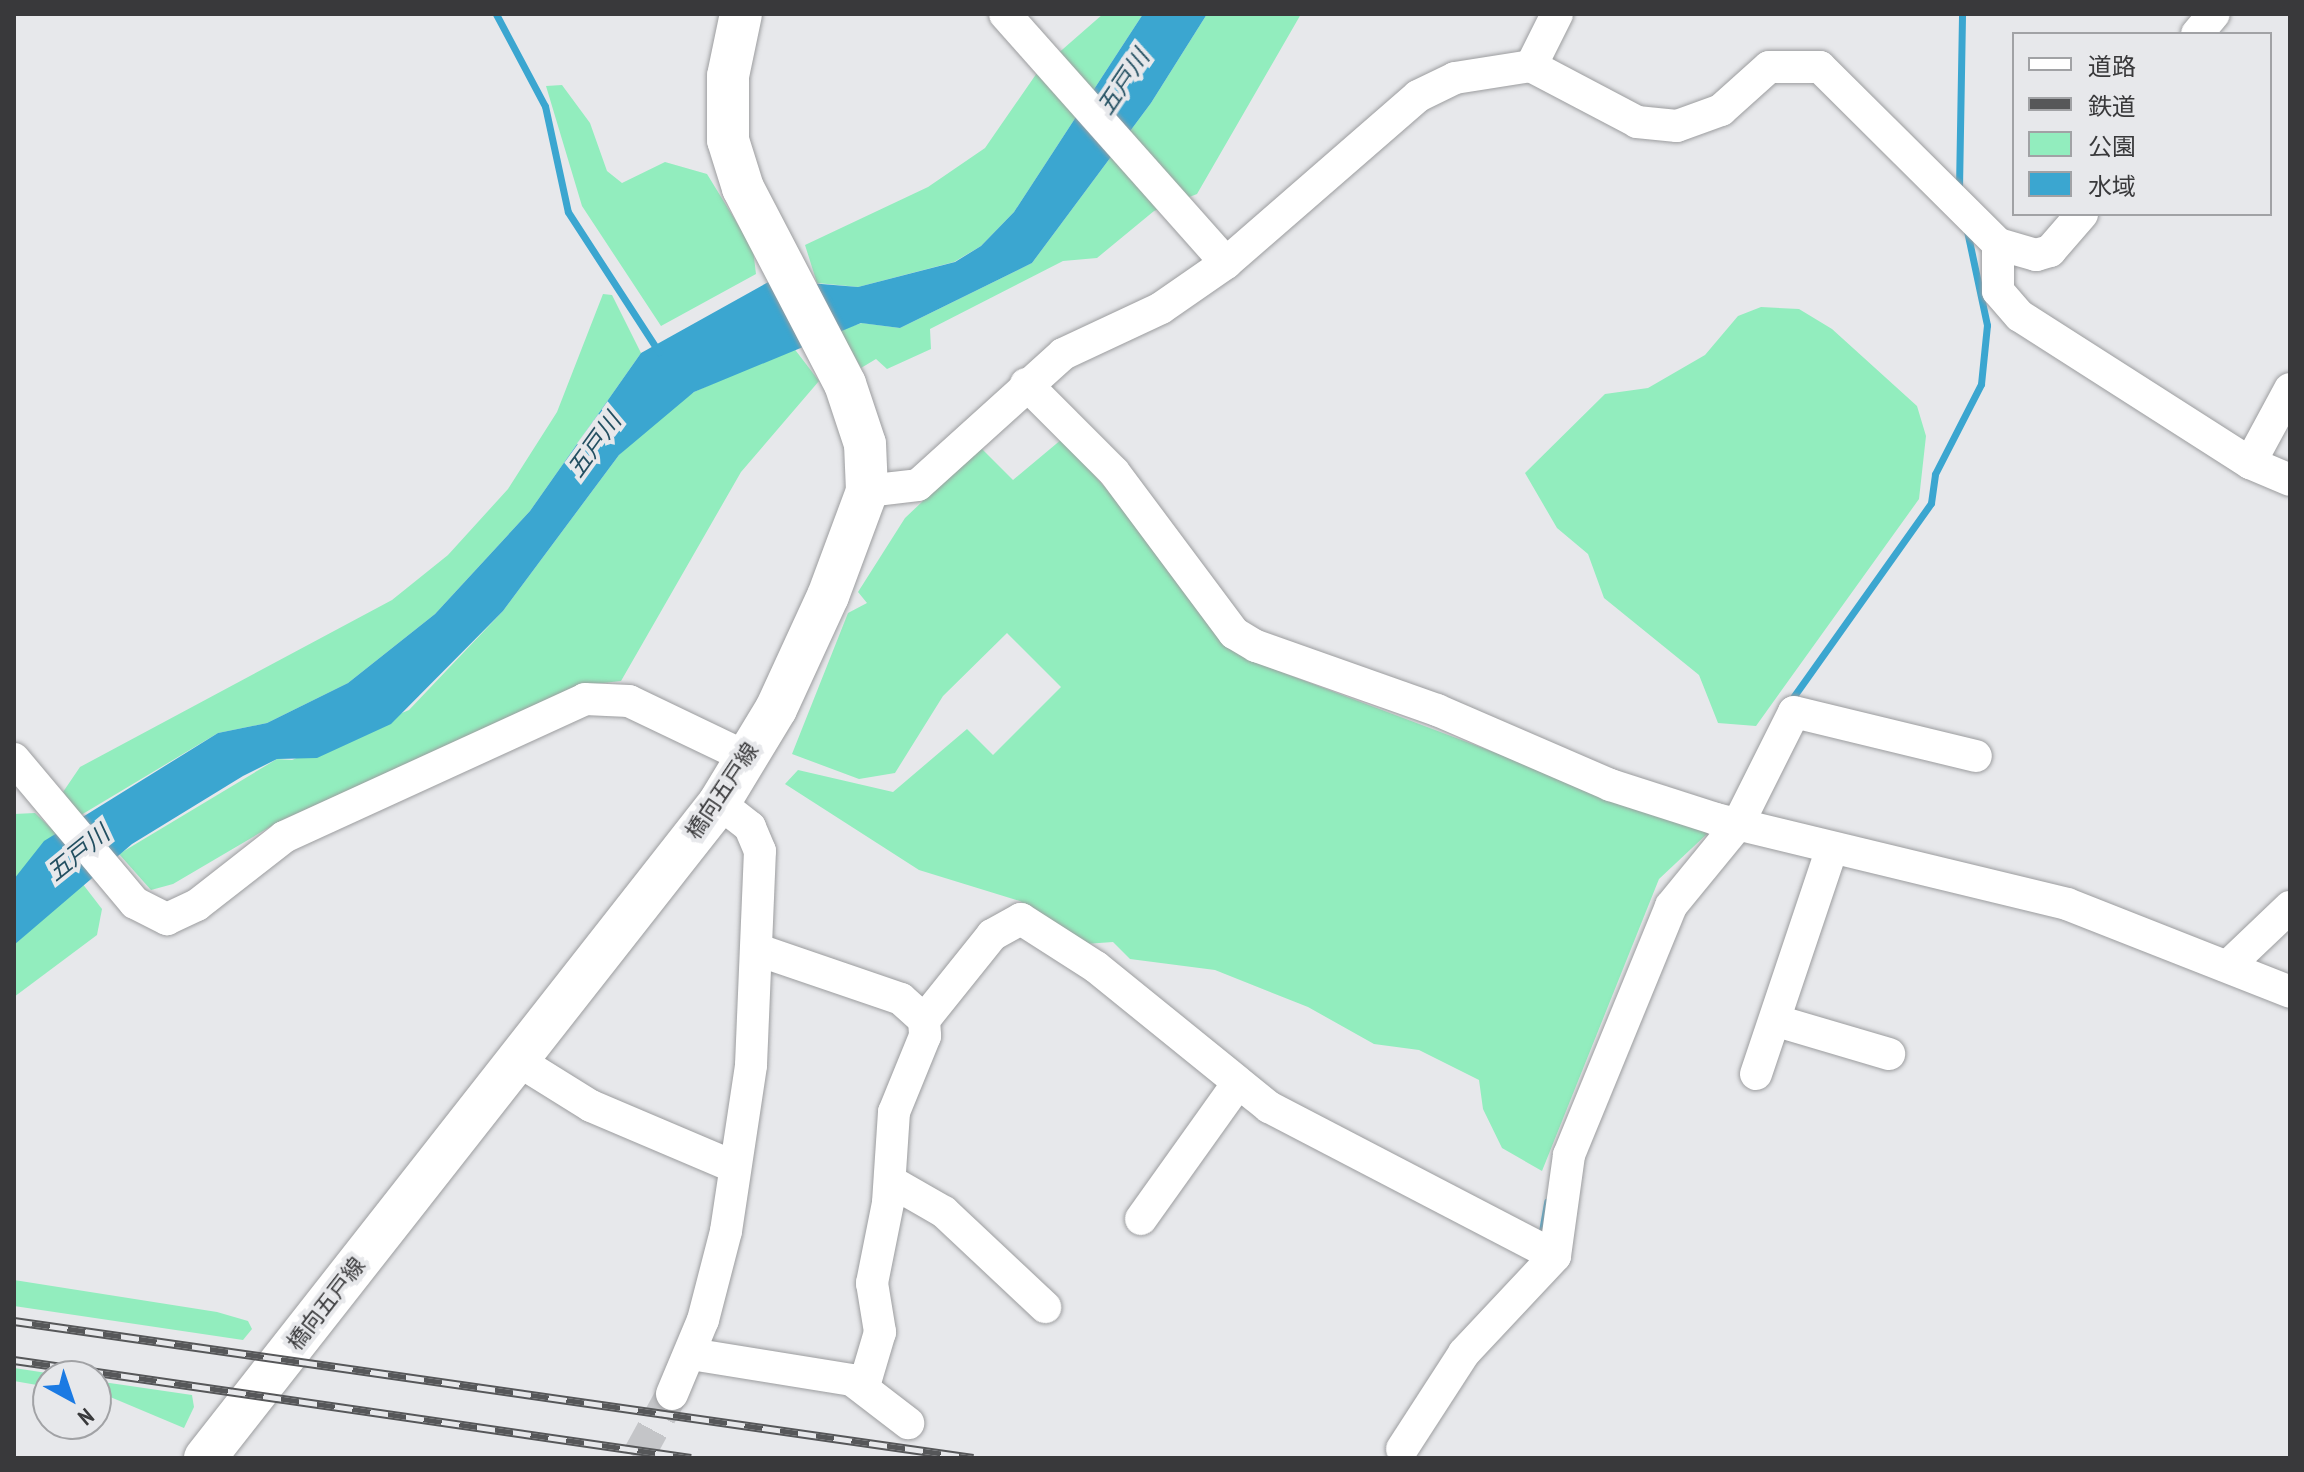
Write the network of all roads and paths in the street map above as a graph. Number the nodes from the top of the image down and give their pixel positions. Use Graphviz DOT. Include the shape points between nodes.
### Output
graph roads {
  1 [pos="741,14"];
  2 [pos="1005,14"];
  3 [pos="1557,14"];
  4 [pos="2214,14"];
  5 [pos="2199,32"];
  6 [pos="1531,66"];
  7 [pos="2080,216"];
  8 [pos="1998,244"];
  9 [pos="1226,263"];
  10 [pos="1026,384"];
  11 [pos="2290,389"];
  12 [pos="2250,463"];
  13 [pos="2290,480"];
  14 [pos="867,491"];
  15 [pos="1976,756"];
  16 [pos="746,757"];
  17 [pos="14,759"];
  18 [pos="719,803"];
  19 [pos="1738,824"];
  20 [pos="1832,848"];
  21 [pos="2290,907"];
  22 [pos="758,950"];
  23 [pos="2229,965"];
  24 [pos="2290,992"];
  25 [pos="924,1020"];
  26 [pos="1777,1021"];
  27 [pos="1889,1054"];
  28 [pos="517,1060"];
  29 [pos="1756,1074"];
  30 [pos="1238,1083"];
  31 [pos="735,1167"];
  32 [pos="890,1181"];
  33 [pos="1141,1219"];
  34 [pos="1555,1256"];
  35 [pos="1045,1307"];
  36 [pos="691,1354"];
  37 [pos="864,1386"];
  38 [pos="672,1394"];
  39 [pos="908,1423"];
  40 [pos="1402,1449"];
  41 [pos="205,1458"];
  1 -- 14 [label="main road, 橋向五戸線" via="728,76 728,140 743,188 845,384 865,444"];
  2 -- 9 [label="street" via="1044,51"];
  3 -- 6 [label="street"];
  4 -- 5 [label="street"];
  6 -- 8 [label="street" via="1624,117 1677,126 1721,110 1769,67 1820,67"];
  6 -- 9 [label="street" via="1455,78 1418,96"];
  7 -- 8 [label="street" via="2050,251 2036,255"];
  8 -- 12 [label="street" via="1998,291 2020,316"];
  9 -- 10 [label="street" via="1161,308 1063,354"];
  10 -- 14 [label="street" via="918,485"];
  10 -- 19 [label="street" via="1114,472 1234,633 1610,785"];
  11 -- 12 [label="street"];
  12 -- 13 [label="street"];
  14 -- 16 [label="main road, 橋向五戸線" via="822,610"];
  15 -- 19 [label="street" via="1794,712"];
  16 -- 17 [label="street" via="629,701 585,699 284,837 197,905 167,919 135,903"];
  16 -- 18 [label="main road, 橋向五戸線"];
  18 -- 22 [label="street" via="750,827 760,851"];
  18 -- 28 [label="main road, 橋向五戸線"];
  19 -- 20 [label="street"];
  19 -- 34 [label="street" via="1671,906 1589,1099 1569,1155"];
  20 -- 23 [label="street" via="2067,904"];
  20 -- 26 [label="street"];
  21 -- 23 [label="street"];
  22 -- 25 [label="street" via="901,999"];
  22 -- 31 [label="street"];
  23 -- 24 [label="street"];
  25 -- 30 [label="street" via="992,935 1021,919 1096,967"];
  25 -- 32 [label="street" via="925,1036 894,1112"];
  26 -- 27 [label="street"];
  26 -- 29 [label="street"];
  28 -- 31 [label="street" via="591,1106"];
  28 -- 41 [label="main road, 橋向五戸線"];
  30 -- 33 [label="street"];
  30 -- 34 [label="street" via="1324,1138"];
  31 -- 36 [label="street"];
  32 -- 35 [label="street" via="944,1212"];
  32 -- 37 [label="street" via="872,1283 880,1332"];
  34 -- 40 [label="street" via="1464,1353"];
  36 -- 37 [label="street"];
  36 -- 38 [label="street"];
  37 -- 39 [label="street"];
}
